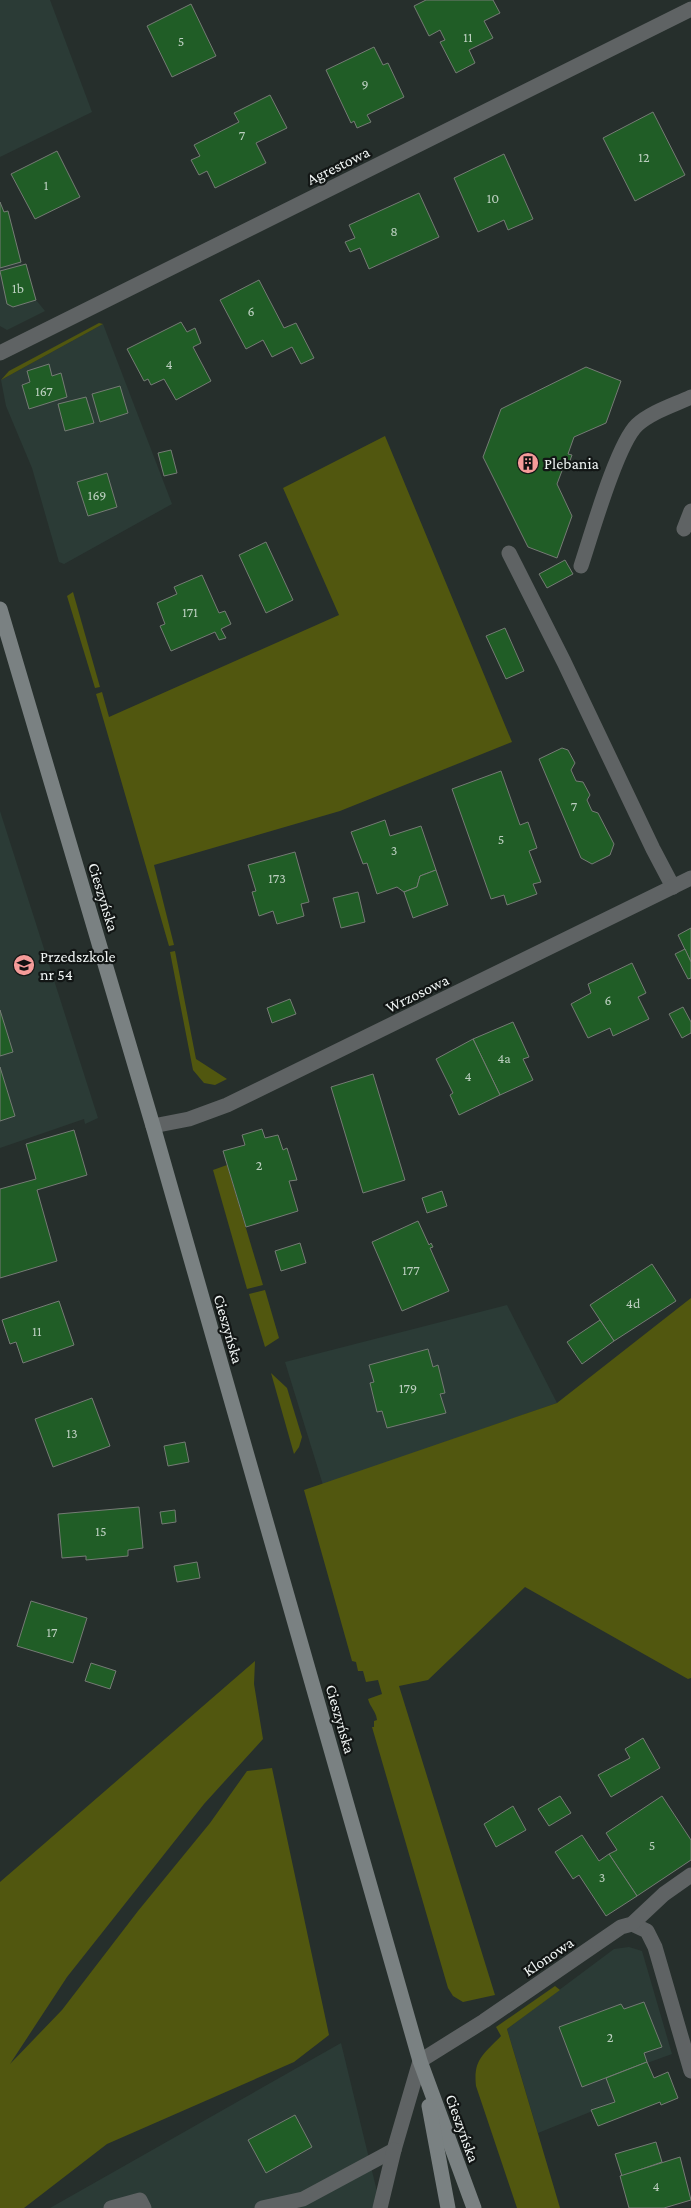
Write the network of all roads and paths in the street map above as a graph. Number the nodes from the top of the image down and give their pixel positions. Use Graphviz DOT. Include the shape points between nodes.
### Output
graph roads {
  1 [pos="691,9"];
  2 [pos="0,353"];
  3 [pos="691,397"];
  4 [pos="691,511"];
  5 [pos="684,529"];
  6 [pos="509,553"];
  7 [pos="581,566"];
  8 [pos="0,610"];
  9 [pos="691,878"];
  10 [pos="673,887"];
  11 [pos="153,1126"];
  12 [pos="691,1875"];
  13 [pos="632,1924"];
  14 [pos="420,2061"];
  15 [pos="691,2071"];
  16 [pos="394,2150"];
  17 [pos="111,2208"];
  18 [pos="144,2208"];
  19 [pos="262,2208"];
  20 [pos="380,2208"];
  21 [pos="448,2208"];
  22 [pos="474,2208"];
  1 -- 2 [label="street, Agrestowa"];
  3 -- 7 [label="street" via="644,419 629,435"];
  4 -- 5 [label="street"];
  6 -- 10 [label="street"];
  8 -- 11 [label="main road, Cieszyńska"];
  9 -- 10 [label="street, Wrzosowa"];
  10 -- 11 [label="street, Wrzosowa" via="227,1106 190,1119"];
  11 -- 14 [label="main road, Cieszyńska"];
  12 -- 13 [label="street, Klonowa" via="664,1894"];
  13 -- 14 [label="street, Klonowa" via="621,1927"];
  13 -- 15 [label="street" via="647,1931 655,1947"];
  14 -- 16 [label="street"];
  14 -- 21 [label="main road, Cieszyńska"];
  14 -- 22 [label="main road, Cieszyńska"];
  16 -- 19 [label="street" via="303,2199"];
  16 -- 20 [label="street"];
  17 -- 18 [label="street" via="140,2200"];
}
